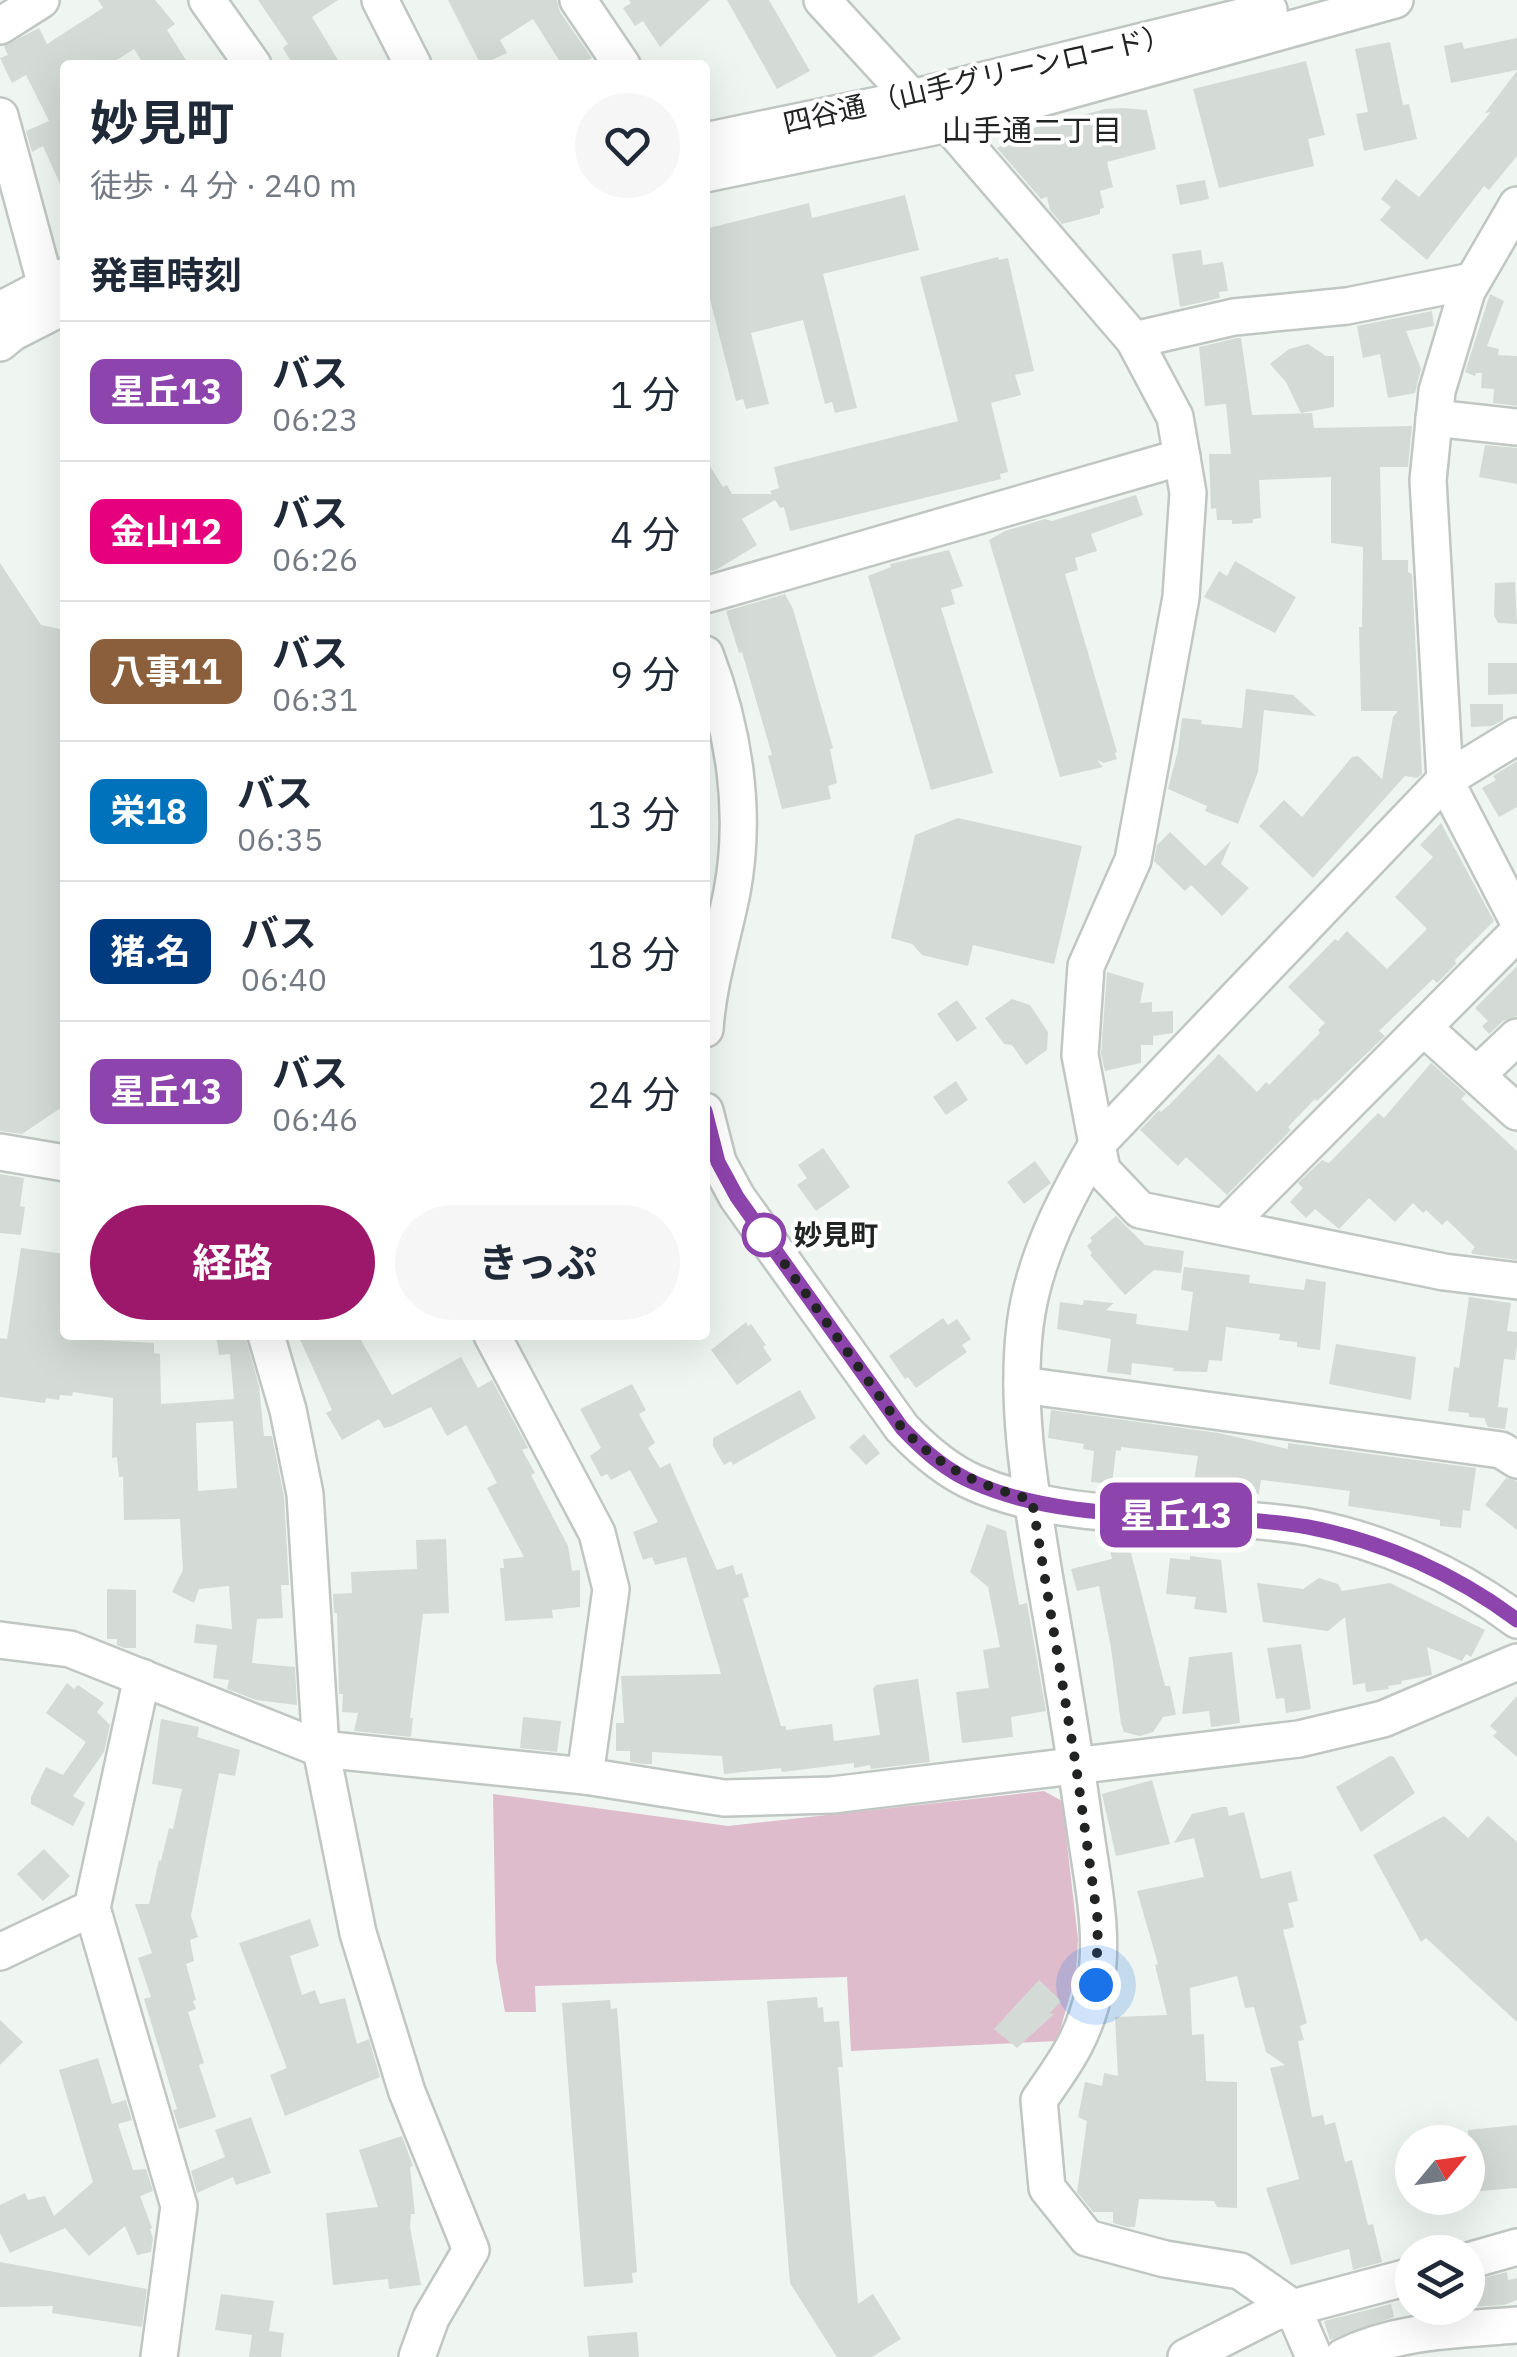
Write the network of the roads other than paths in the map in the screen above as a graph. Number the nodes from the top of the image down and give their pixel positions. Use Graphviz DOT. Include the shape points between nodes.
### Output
graph roads {
  1 [pos="41,0"];
  2 [pos="208,0"];
  3 [pos="380,0"];
  4 [pos="578,0"];
  5 [pos="822,0"];
  6 [pos="1306,0"];
  7 [pos="1395,0"];
  8 [pos="0,26"];
  9 [pos="250,60"];
  10 [pos="410,60"];
  11 [pos="619,60"];
  12 [pos="912,98"];
  13 [pos="0,116"];
  14 [pos="948,124"];
  15 [pos="710,140"];
  16 [pos="710,173"];
  17 [pos="1517,205"];
  18 [pos="1472,281"];
  19 [pos="59,289"];
  20 [pos="0,310"];
  21 [pos="1134,340"];
  22 [pos="0,343"];
  23 [pos="1434,418"];
  24 [pos="1517,426"];
  25 [pos="1182,457"];
  26 [pos="710,594"];
  27 [pos="710,672"];
  28 [pos="1517,736"];
  29 [pos="1445,780"];
  30 [pos="1517,919"];
  31 [pos="1517,934"];
  32 [pos="710,1004"];
  33 [pos="1424,1028"];
  34 [pos="1517,1037"];
  35 [pos="1478,1074"];
  36 [pos="1517,1112"];
  37 [pos="710,1130"];
  38 [pos="1097,1144"];
  39 [pos="0,1152"];
  40 [pos="60,1162"];
  41 [pos="1226,1228"];
  42 [pos="1517,1281"];
  43 [pos="267,1340"];
  44 [pos="495,1340"];
  45 [pos="1022,1385"];
  46 [pos="1517,1460"];
  47 [pos="1032,1500"];
  48 [pos="1517,1620"];
  49 [pos="0,1640"];
  50 [pos="1517,1662"];
  51 [pos="142,1677"];
  52 [pos="321,1749"];
  53 [pos="1076,1766"];
  54 [pos="585,1776"];
  55 [pos="92,1908"];
  56 [pos="0,1952"];
  57 [pos="1517,2247"];
  58 [pos="1485,2256"];
  59 [pos="1395,2281"];
  60 [pos="1293,2308"];
  61 [pos="1517,2325"];
  62 [pos="159,2357"];
  63 [pos="417,2357"];
  64 [pos="1186,2357"];
  65 [pos="1314,2357"];
  66 [pos="1342,2357"];
  1 -- 8 [label="street"];
  2 -- 9 [label="street"];
  3 -- 10 [label="street"];
  4 -- 11 [label="street"];
  5 -- 12 [label="street"];
  6 -- 12 [label="street, 四谷通 （山手グリーンロード）"];
  7 -- 14 [label="street"];
  12 -- 15 [label="street, 四谷通 （山手グリーンロード）"];
  13 -- 19 [label="street"];
  14 -- 16 [label="street"];
  14 -- 21 [label="street"];
  17 -- 18 [label="street"];
  18 -- 21 [label="street" via="1347,306 1234,317"];
  18 -- 23 [label="street" via="1436,391"];
  19 -- 20 [label="street"];
  19 -- 22 [label="street"];
  21 -- 25 [label="street" via="1175,417"];
  23 -- 24 [label="street"];
  23 -- 29 [label="street" via="1428,480"];
  25 -- 26 [label="street"];
  25 -- 38 [label="street" via="1188,494 1181,598 1133,860 1086,966 1080,1055"];
  27 -- 32 [label="street" via="738,783 733,888"];
  28 -- 29 [label="street"];
  29 -- 30 [label="street"];
  29 -- 38 [label="street"];
  31 -- 33 [label="street"];
  33 -- 35 [label="street"];
  33 -- 41 [label="street"];
  34 -- 35 [label="street"];
  35 -- 36 [label="street"];
  37 -- 47 [label="street" via="737,1197 902,1428 976,1484"];
  38 -- 41 [label="street" via="1102,1170 1140,1210"];
  38 -- 45 [label="street" via="1065,1199 1036,1271"];
  39 -- 40 [label="street"];
  41 -- 42 [label="street"];
  43 -- 52 [label="street" via="305,1494"];
  44 -- 54 [label="street" via="606,1558 611,1589"];
  45 -- 46 [label="street" via="1501,1450"];
  45 -- 47 [label="street"];
  47 -- 48 [label="street" via="1336,1534 1412,1559"];
  47 -- 53 [label="street"];
  49 -- 51 [label="street" via="70,1649"];
  50 -- 53 [label="street" via="1383,1718 1299,1739"];
  51 -- 52 [label="street"];
  51 -- 55 [label="street"];
  52 -- 54 [label="street"];
  52 -- 63 [label="street" via="364,1951 407,2092 470,2250"];
  53 -- 54 [label="street" via="832,1795 724,1798"];
  53 -- 60 [label="street" via="1098,1922 1096,1985 1078,2044 1039,2100 1047,2188 1088,2238 1240,2271"];
  55 -- 56 [label="street"];
  55 -- 62 [label="street" via="179,2206"];
  57 -- 58 [label="street"];
  59 -- 60 [label="street"];
  60 -- 64 [label="street"];
  60 -- 65 [label="street"];
  61 -- 66 [label="street" via="1417,2334"];
}
